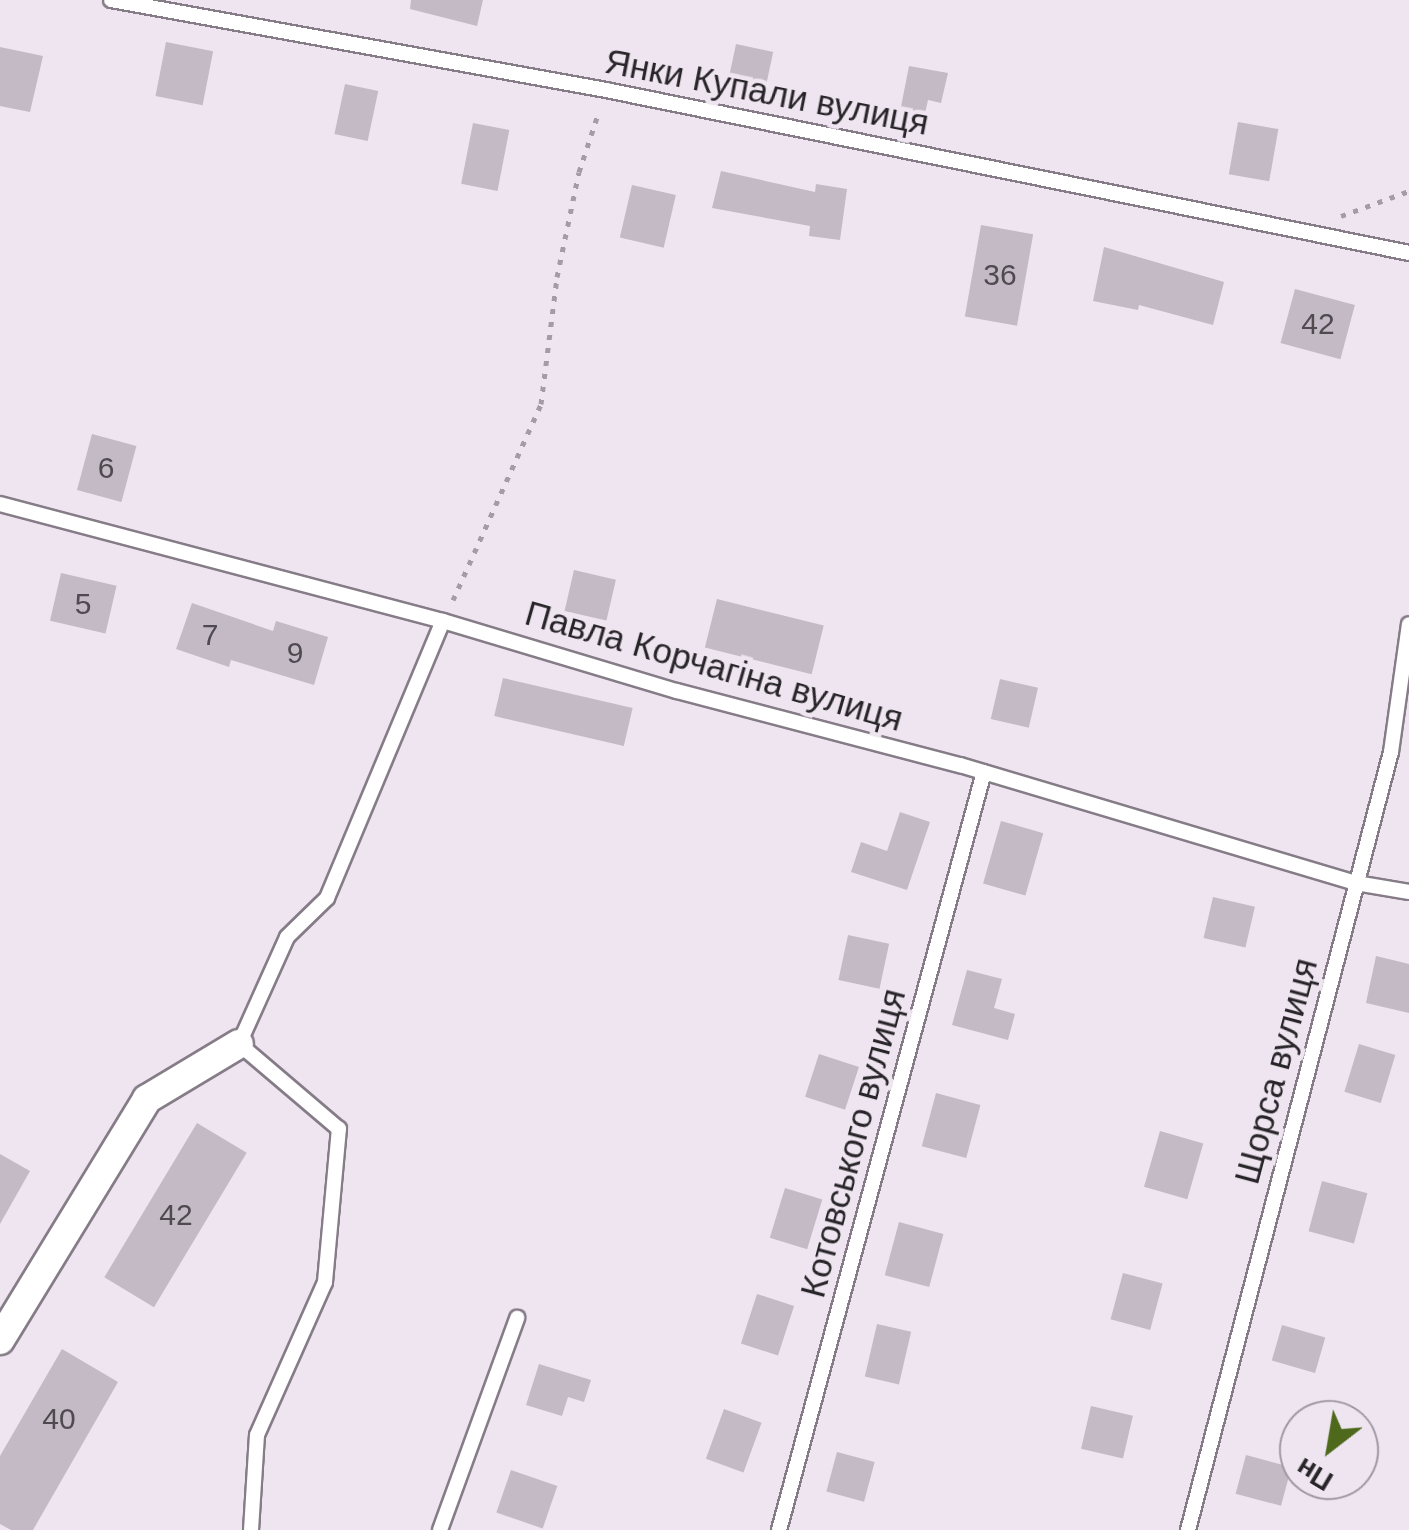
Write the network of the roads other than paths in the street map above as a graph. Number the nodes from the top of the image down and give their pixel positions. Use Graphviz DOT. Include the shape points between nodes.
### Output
graph roads {
  1 [pos="111,0"];
  2 [pos="1409,253"];
  3 [pos="0,504"];
  4 [pos="443,621"];
  5 [pos="1409,624"];
  6 [pos="984,772"];
  7 [pos="1356,883"];
  8 [pos="1409,892"];
  9 [pos="239,1044"];
  10 [pos="517,1318"];
  11 [pos="3,1327"];
  12 [pos="251,1530"];
  13 [pos="440,1530"];
  14 [pos="779,1530"];
  15 [pos="1188,1530"];
  1 -- 2 [label="lane, Янки Купали вулиця" via="606,90"];
  3 -- 4 [label="lane, Павла Корчагіна вулиця"];
  4 -- 6 [label="lane, Павла Корчагіна вулиця"];
  4 -- 9 [label="lane" via="327,898 287,937"];
  5 -- 7 [label="lane, Щорса вулиця" via="1391,752"];
  6 -- 7 [label="lane, Павла Корчагіна вулиця"];
  6 -- 14 [label="lane, Котовського вулиця"];
  7 -- 8 [label="lane, Павла Корчагіна вулиця"];
  7 -- 15 [label="lane, Щорса вулиця"];
  9 -- 11 [label="street" via="147,1099"];
  9 -- 12 [label="lane" via="339,1129 325,1282 257,1435"];
  10 -- 13 [label="lane"];
}
